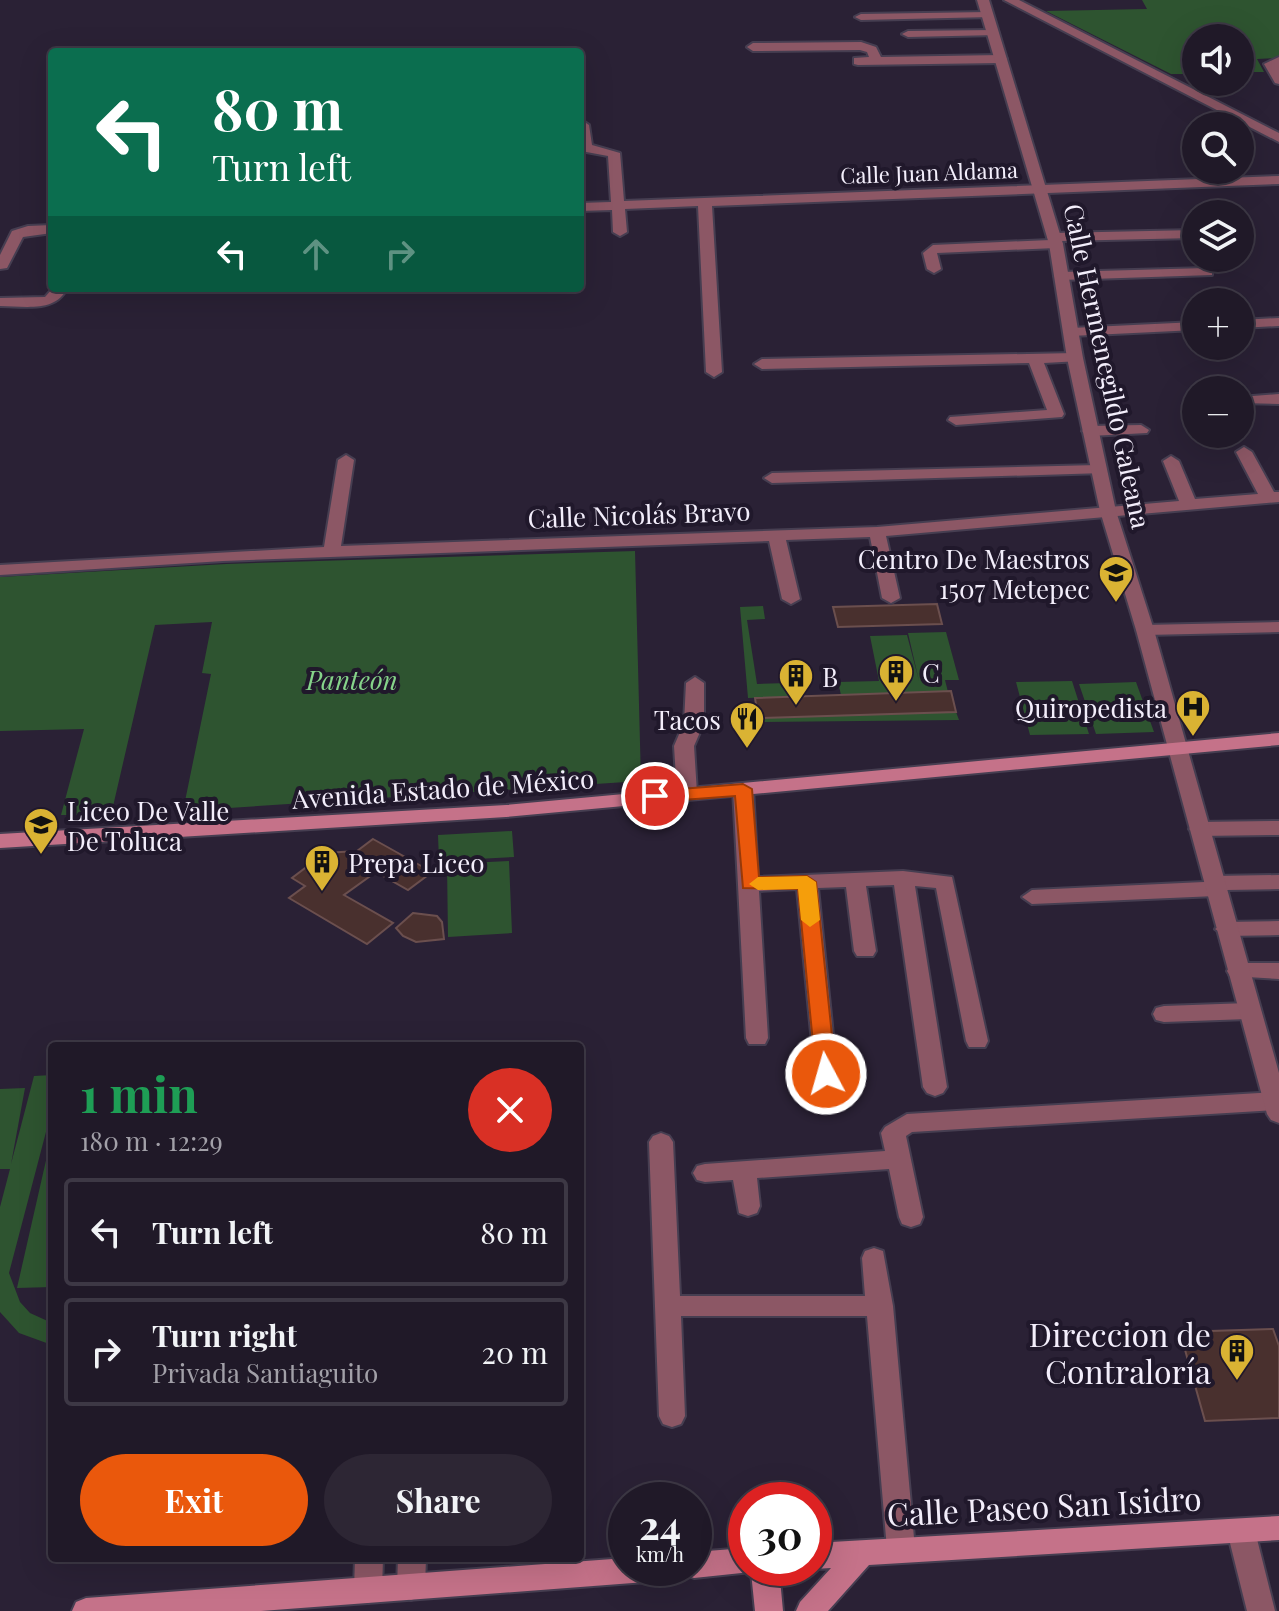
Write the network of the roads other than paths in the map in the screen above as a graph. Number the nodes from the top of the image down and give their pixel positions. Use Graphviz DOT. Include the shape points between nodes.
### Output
graph roads {
  1 [pos="983,0"];
  2 [pos="1010,0"];
  3 [pos="988,15"];
  4 [pos="861,17"];
  5 [pos="993,33"];
  6 [pos="908,34"];
  7 [pos="753,47"];
  8 [pos="1001,59"];
  9 [pos="876,60"];
  10 [pos="858,61"];
  11 [pos="1276,61"];
  12 [pos="1279,80"];
  13 [pos="584,136"];
  14 [pos="1279,138"];
  15 [pos="1279,180"];
  16 [pos="1039,189"];
  17 [pos="705,203"];
  18 [pos="618,206"];
  19 [pos="584,207"];
  20 [pos="48,229"];
  21 [pos="620,232"];
  22 [pos="1182,235"];
  23 [pos="1055,240"];
  24 [pos="2,265"];
  25 [pos="934,269"];
  26 [pos="1207,272"];
  27 [pos="1061,276"];
  28 [pos="58,292"];
  29 [pos="0,302"];
  30 [pos="1279,322"];
  31 [pos="1254,323"];
  32 [pos="1182,327"];
  33 [pos="1071,332"];
  34 [pos="1075,358"];
  35 [pos="1035,360"];
  36 [pos="762,364"];
  37 [pos="714,372"];
  38 [pos="1279,399"];
  39 [pos="1254,400"];
  40 [pos="956,420"];
  41 [pos="1141,430"];
  42 [pos="1090,431"];
  43 [pos="1244,452"];
  44 [pos="346,460"];
  45 [pos="1171,461"];
  46 [pos="1098,470"];
  47 [pos="772,478"];
  48 [pos="1274,497"];
  49 [pos="1188,503"];
  50 [pos="1108,511"];
  51 [pos="877,532"];
  52 [pos="776,536"];
  53 [pos="332,551"];
  54 [pos="0,570"];
  55 [pos="891,598"];
  56 [pos="791,599"];
  57 [pos="1279,627"];
  58 [pos="1145,630"];
  59 [pos="695,683"];
  60 [pos="1279,739"];
  61 [pos="1176,746"];
  62 [pos="743,789"];
  63 [pos="687,793"];
  64 [pos="1279,828"];
  65 [pos="1199,829"];
  66 [pos="0,841"];
  67 [pos="903,878"];
  68 [pos="855,880"];
  69 [pos="807,882"];
  70 [pos="1279,882"];
  71 [pos="750,884"];
  72 [pos="1215,886"];
  73 [pos="1032,897"];
  74 [pos="1279,928"];
  75 [pos="1226,929"];
  76 [pos="865,951"];
  77 [pos="1238,971"];
  78 [pos="1279,971"];
  79 [pos="1248,1011"];
  80 [pos="1164,1014"];
  81 [pos="757,1038"];
  82 [pos="977,1041"];
  83 [pos="826,1074"];
  84 [pos="935,1087"];
  85 [pos="1277,1107"];
  86 [pos="661,1142"];
  87 [pos="898,1159"];
  88 [pos="744,1170"];
  89 [pos="705,1173"];
  90 [pos="748,1206"];
  91 [pos="911,1217"];
  92 [pos="874,1258"];
  93 [pos="667,1306"];
  94 [pos="880,1306"];
  95 [pos="672,1416"];
  96 [pos="1279,1528"];
  97 [pos="1241,1531"];
  98 [pos="901,1549"];
  99 [pos="863,1552"];
  100 [pos="832,1555"];
  101 [pos="369,1562"];
  102 [pos="412,1562"];
  103 [pos="608,1572"];
  104 [pos="767,1586"];
  105 [pos="411,1587"];
  106 [pos="368,1590"];
  107 [pos="221,1606"];
  108 [pos="130,1609"];
  109 [pos="86,1611"];
  110 [pos="769,1611"];
  111 [pos="810,1611"];
  112 [pos="1261,1611"];
  1 -- 3 [label="street, Calle Hermenegildo Galeana"];
  2 -- 14 [label="street"];
  3 -- 4 [label="street"];
  3 -- 5 [label="street, Calle Hermenegildo Galeana"];
  5 -- 6 [label="street"];
  5 -- 8 [label="street, Calle Hermenegildo Galeana"];
  7 -- 9 [label="street" via="866,47"];
  8 -- 9 [label="street"];
  8 -- 16 [label="street, Calle Hermenegildo Galeana"];
  9 -- 10 [label="street"];
  11 -- 12 [label="street" via="1270,64"];
  13 -- 18 [label="street" via="585,147 614,151"];
  15 -- 16 [label="street, Calle Juan Aldama"];
  16 -- 17 [label="street, Calle Juan Aldama"];
  16 -- 23 [label="street, Calle Hermenegildo Galeana"];
  17 -- 18 [label="street, Calle Juan Aldama"];
  17 -- 37 [label="street"];
  18 -- 19 [label="street, Calle Juan Aldama"];
  18 -- 21 [label="street"];
  20 -- 24 [label="street" via="17,234"];
  22 -- 23 [label="street"];
  23 -- 25 [label="street" via="933,249"];
  23 -- 27 [label="street, Calle Hermenegildo Galeana"];
  26 -- 27 [label="street"];
  27 -- 33 [label="street, Calle Hermenegildo Galeana"];
  28 -- 29 [label="street" via="48,301"];
  30 -- 31 [label="street"];
  32 -- 33 [label="street"];
  33 -- 34 [label="street, Calle Hermenegildo Galeana"];
  34 -- 35 [label="street"];
  34 -- 42 [label="street, Calle Hermenegildo Galeana"];
  35 -- 36 [label="street"];
  35 -- 40 [label="street" via="1056,414"];
  38 -- 39 [label="street"];
  41 -- 42 [label="street"];
  42 -- 46 [label="street, Calle Hermenegildo Galeana"];
  43 -- 48 [label="street"];
  44 -- 53 [label="street"];
  45 -- 49 [label="street"];
  46 -- 47 [label="street"];
  46 -- 50 [label="street, Calle Hermenegildo Galeana"];
  48 -- 49 [label="street, Calle Nicolás Bravo"];
  49 -- 50 [label="street, Calle Nicolás Bravo"];
  50 -- 51 [label="street, Calle Nicolás Bravo"];
  50 -- 58 [label="street, Calle Hermenegildo Galeana"];
  51 -- 52 [label="street, Calle Nicolás Bravo"];
  51 -- 55 [label="street"];
  52 -- 53 [label="street, Calle Nicolás Bravo"];
  52 -- 56 [label="street"];
  53 -- 54 [label="street, Calle Nicolás Bravo"];
  57 -- 58 [label="street"];
  58 -- 61 [label="street, Calle Hermenegildo Galeana"];
  59 -- 63 [label="street" via="694,723 684,746"];
  60 -- 61 [label="main road"];
  61 -- 62 [label="main road, Avenida Estado de México"];
  61 -- 65 [label="street, Calle Hermenegildo Galeana"];
  62 -- 63 [label="main road, Avenida Estado de México"];
  62 -- 71 [label="street"];
  63 -- 66 [label="main road, Avenida Estado de México" via="476,813"];
  64 -- 65 [label="street"];
  65 -- 72 [label="street, Calle Hermenegildo Galeana"];
  67 -- 68 [label="street"];
  67 -- 82 [label="street" via="934,878 948,886"];
  67 -- 84 [label="street"];
  68 -- 69 [label="street"];
  68 -- 76 [label="street"];
  69 -- 71 [label="street"];
  69 -- 83 [label="street"];
  70 -- 72 [label="street"];
  71 -- 81 [label="street"];
  72 -- 73 [label="street"];
  72 -- 75 [label="street, Calle Hermenegildo Galeana"];
  74 -- 75 [label="street"];
  75 -- 77 [label="street, Calle Hermenegildo Galeana"];
  77 -- 78 [label="street"];
  77 -- 79 [label="street, Calle Hermenegildo Galeana"];
  79 -- 80 [label="street"];
  79 -- 85 [label="street, Calle Hermenegildo Galeana"];
  85 -- 87 [label="street" via="907,1123 893,1133"];
  86 -- 93 [label="street"];
  87 -- 88 [label="street"];
  87 -- 91 [label="street"];
  88 -- 89 [label="street"];
  88 -- 90 [label="street"];
  92 -- 94 [label="street"];
  93 -- 94 [label="street"];
  93 -- 95 [label="street"];
  94 -- 98 [label="street"];
  96 -- 97 [label="main road, Calle Paseo San Isidro"];
  97 -- 98 [label="main road, Calle Paseo San Isidro"];
  97 -- 112 [label="street"];
  98 -- 99 [label="main road, Calle Paseo San Isidro"];
  99 -- 100 [label="main road, Calle Paseo San Isidro"];
  99 -- 111 [label="main road"];
  101 -- 106 [label="street"];
  102 -- 105 [label="street"];
  103 -- 105 [label="main road"];
  104 -- 110 [label="main road"];
  105 -- 106 [label="main road"];
  106 -- 107 [label="main road"];
  107 -- 108 [label="main road"];
  108 -- 109 [label="main road"];
}
